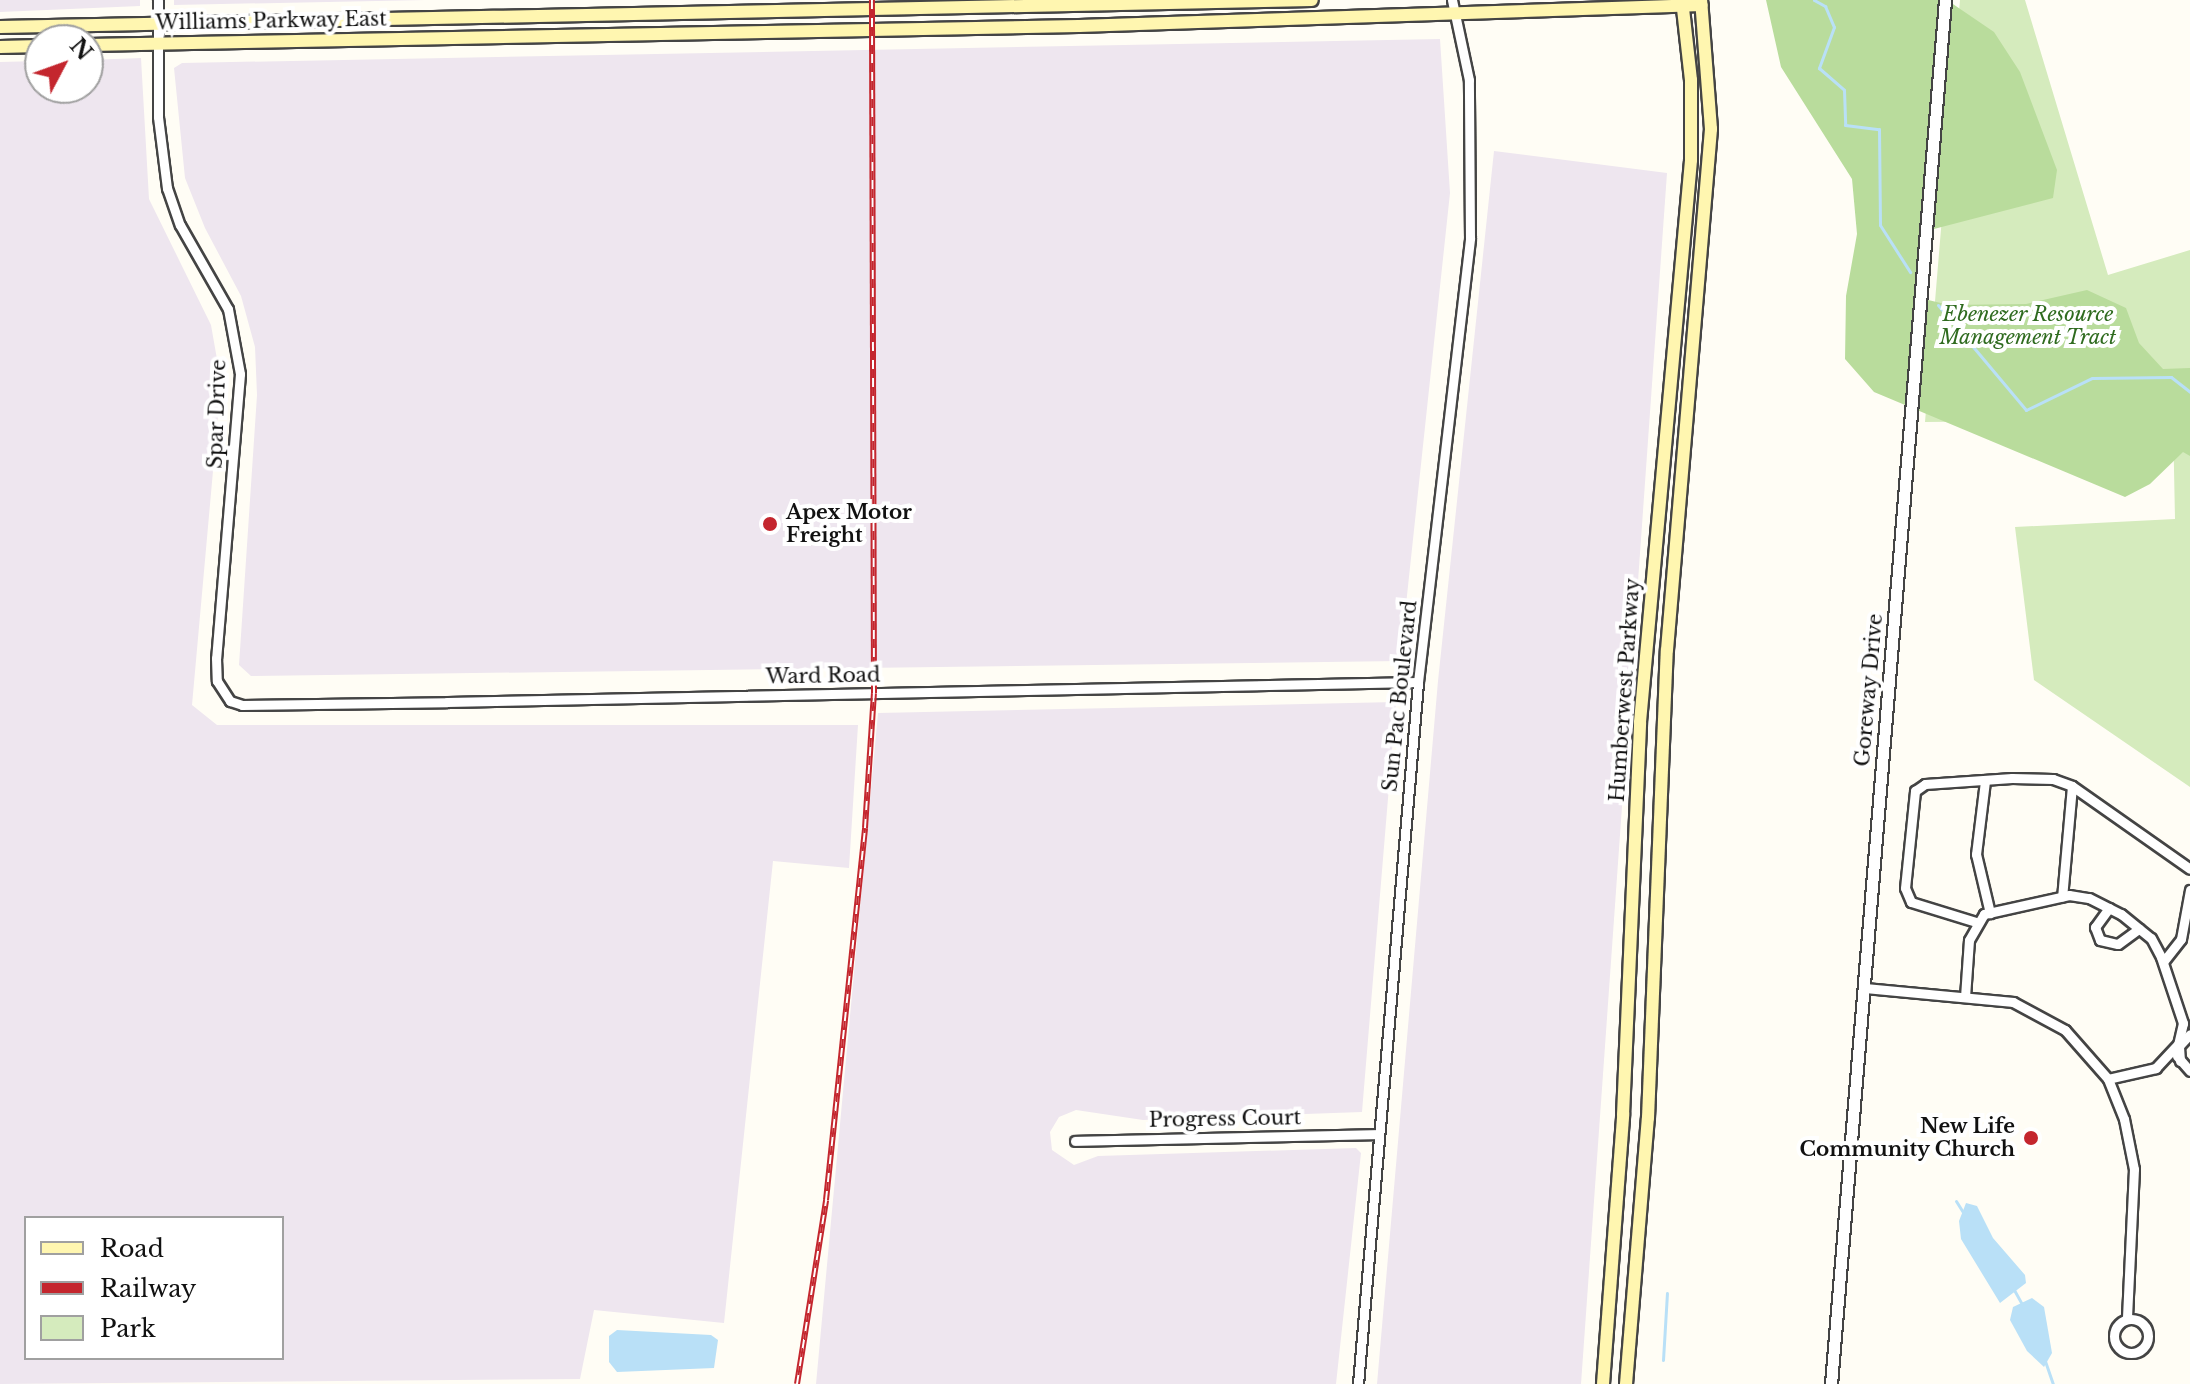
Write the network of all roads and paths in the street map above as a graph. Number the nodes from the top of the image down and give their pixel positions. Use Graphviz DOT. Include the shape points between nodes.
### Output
graph roads {
  1 [pos="158,0"];
  2 [pos="1312,0"];
  3 [pos="1452,0"];
  4 [pos="1945,0"];
  5 [pos="1682,3"];
  6 [pos="1701,3"];
  7 [pos="1455,15"];
  8 [pos="156,24"];
  9 [pos="0,27"];
  10 [pos="157,44"];
  11 [pos="104,45"];
  12 [pos="24,46"];
  13 [pos="0,47"];
  14 [pos="1418,682"];
  15 [pos="230,701"];
  16 [pos="1985,781"];
  17 [pos="2072,786"];
  18 [pos="2190,869"];
  19 [pos="2190,890"];
  20 [pos="2062,897"];
  21 [pos="2109,908"];
  22 [pos="1990,913"];
  23 [pos="1976,922"];
  24 [pos="2139,929"];
  25 [pos="2163,962"];
  26 [pos="1865,988"];
  27 [pos="1965,997"];
  28 [pos="2187,1036"];
  29 [pos="2174,1049"];
  30 [pos="2180,1061"];
  31 [pos="2190,1071"];
  32 [pos="2108,1079"];
  33 [pos="1377,1134"];
  34 [pos="1075,1141"];
  35 [pos="2127,1319"];
  36 [pos="1358,1384"];
  37 [pos="1603,1384"];
  38 [pos="1626,1384"];
  39 [pos="1831,1384"];
  1 -- 8 [label="street, Spar Drive"];
  2 -- 8 [label="main road, Williams Parkway East"];
  3 -- 7 [label="street, Sun Pac Boulevard"];
  4 -- 26 [label="street, Goreway Drive"];
  5 -- 6 [label="main road, Williams Parkway East"];
  5 -- 7 [label="main road, Williams Parkway East"];
  5 -- 37 [label="main road, Humberwest Parkway" via="1691,80 1691,160 1640,722 1623,1115"];
  6 -- 38 [label="main road, Humberwest Parkway" via="1711,129 1667,650 1648,1118"];
  7 -- 10 [label="main road, Williams Parkway East"];
  7 -- 14 [label="street, Sun Pac Boulevard" via="1472,124 1470,243"];
  8 -- 9 [label="main road, Williams Parkway East"];
  8 -- 10 [label="street, Spar Drive"];
  10 -- 11 [label="main road, Williams Parkway East"];
  10 -- 15 [label="street, Spar Drive" via="167,188 180,225 228,309 240,374 216,658 217,681"];
  12 -- 13 [label="main road"];
  14 -- 15 [label="street, Ward Road" via="447,702"];
  14 -- 33 [label="street, Sun Pac Boulevard"];
  16 -- 17 [label="street" via="2053,779"];
  16 -- 22 [label="street" via="1976,854"];
  16 -- 23 [label="street" via="1925,784 1915,791 1905,888 1911,902"];
  17 -- 18 [label="street"];
  17 -- 20 [label="street"];
  19 -- 25 [label="street" via="2181,939"];
  20 -- 21 [label="street" via="2089,898"];
  20 -- 22 [label="street"];
  21 -- 24 [label="street"];
  21 -- 24 [label="street" via="2095,927 2100,940 2118,944"];
  22 -- 23 [label="street"];
  23 -- 27 [label="street"];
  24 -- 25 [label="street"];
  25 -- 28 [label="street"];
  26 -- 27 [label="street"];
  26 -- 39 [label="street, Goreway Drive"];
  27 -- 32 [label="street" via="2013,1002 2038,1012 2065,1030"];
  28 -- 29 [label="street"];
  28 -- 30 [label="street" via="2179,1046"];
  29 -- 30 [label="street"];
  29 -- 32 [label="street" via="2156,1068"];
  30 -- 31 [label="street"];
  32 -- 35 [label="street" via="2124,1119 2134,1169"];
  33 -- 34 [label="street, Progress Court"];
  33 -- 36 [label="street, Sun Pac Boulevard"];
}
